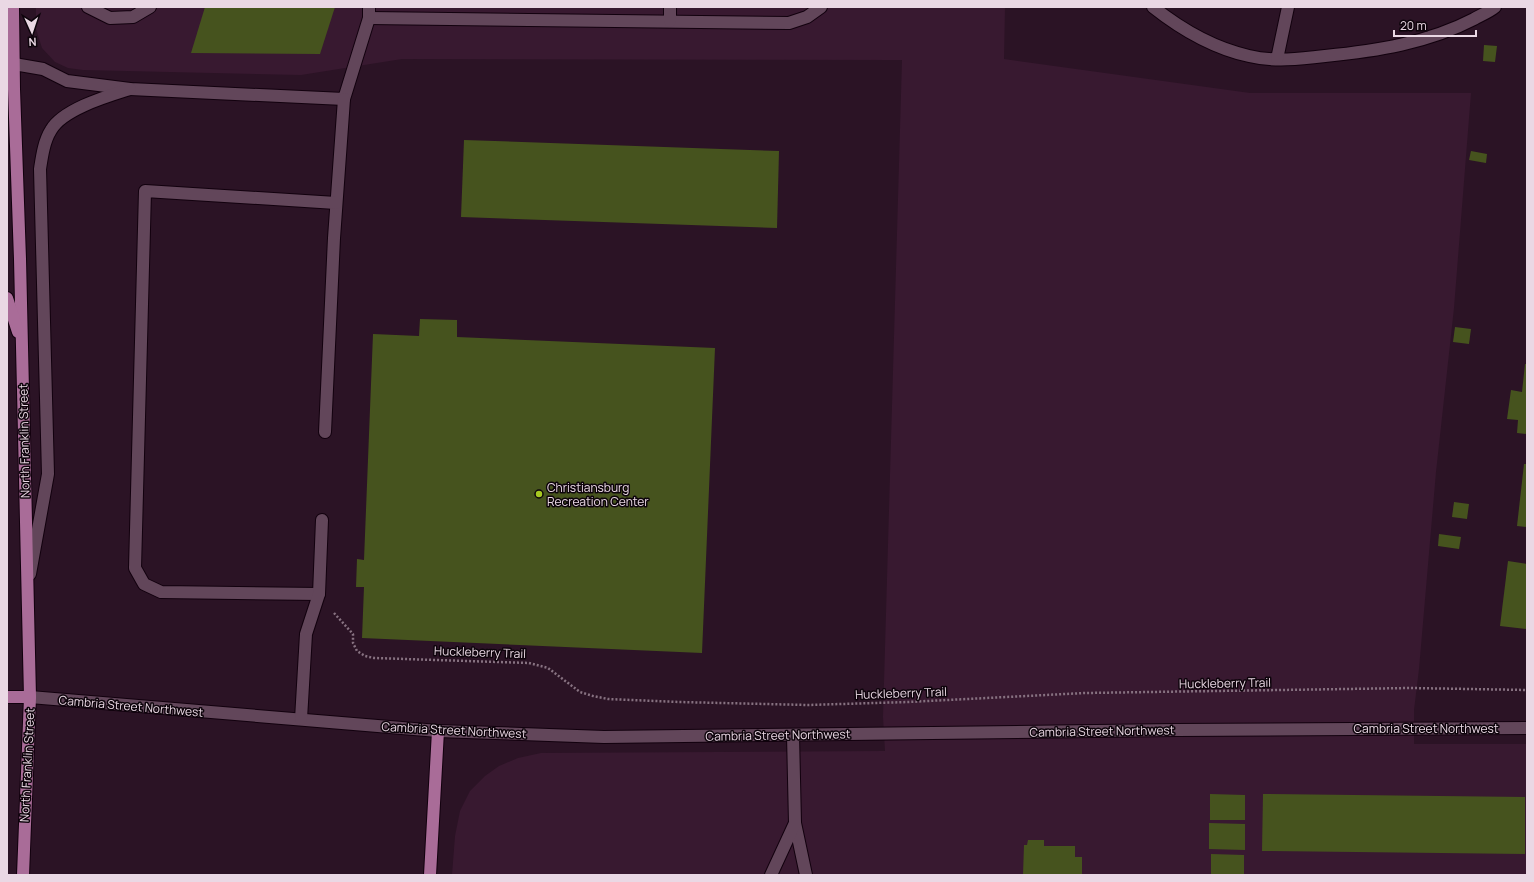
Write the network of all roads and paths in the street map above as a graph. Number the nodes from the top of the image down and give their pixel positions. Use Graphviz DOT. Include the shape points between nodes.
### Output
graph roads {
  1 [pos="13,7"];
  2 [pos="88,7"];
  3 [pos="150,7"];
  4 [pos="670,7"];
  5 [pos="821,7"];
  6 [pos="1153,7"];
  7 [pos="1288,7"];
  8 [pos="1495,7"];
  9 [pos="369,13"];
  10 [pos="670,21"];
  11 [pos="1277,59"];
  12 [pos="14,64"];
  13 [pos="130,88"];
  14 [pos="344,99"];
  15 [pos="336,203"];
  16 [pos="7,298"];
  17 [pos="22,347"];
  18 [pos="325,432"];
  19 [pos="322,520"];
  20 [pos="28,587"];
  21 [pos="319,594"];
  22 [pos="1527,690"];
  23 [pos="7,697"];
  24 [pos="30,698"];
  25 [pos="301,720"];
  26 [pos="1527,728"];
  27 [pos="438,731"];
  28 [pos="793,735"];
  29 [pos="796,823"];
  30 [pos="22,875"];
  31 [pos="430,875"];
  32 [pos="771,875"];
  33 [pos="806,875"];
  1 -- 12 [label="main road, North Franklin Street"];
  2 -- 3 [label="street" via="110,18 133,16"];
  4 -- 10 [label="street"];
  5 -- 10 [label="street" via="808,17 790,23"];
  6 -- 11 [label="street" via="1197,37 1224,50 1251,57"];
  7 -- 11 [label="street"];
  8 -- 11 [label="street" via="1463,25 1431,38 1329,56"];
  9 -- 10 [label="street"];
  9 -- 14 [label="street"];
  12 -- 13 [label="street" via="43,69 67,81"];
  12 -- 17 [label="main road, North Franklin Street"];
  13 -- 14 [label="street"];
  13 -- 20 [label="street" via="87,104 64,117 51,129 44,148 40,169 48,474"];
  14 -- 15 [label="street"];
  15 -- 18 [label="street"];
  15 -- 21 [label="street" via="145,191 135,568 144,584 161,592"];
  16 -- 17 [label="main road"];
  17 -- 20 [label="main road, North Franklin Street"];
  19 -- 21 [label="street"];
  20 -- 24 [label="main road, North Franklin Street"];
  21 -- 22 [label="path, Huckleberry Trail" via="353,634 353,643 357,651 365,656 529,663 548,668 580,692 608,699 808,705 1085,693 1411,688"];
  21 -- 25 [label="street" via="306,634"];
  23 -- 24 [label="main road"];
  24 -- 25 [label="street, Cambria Street Northwest"];
  24 -- 30 [label="main road, North Franklin Street"];
  25 -- 27 [label="street, Cambria Street Northwest"];
  26 -- 28 [label="street, Cambria Street Northwest"];
  27 -- 28 [label="street, Cambria Street Northwest" via="604,737"];
  27 -- 31 [label="main road"];
  28 -- 29 [label="street"];
  29 -- 32 [label="street"];
  29 -- 33 [label="street"];
}
